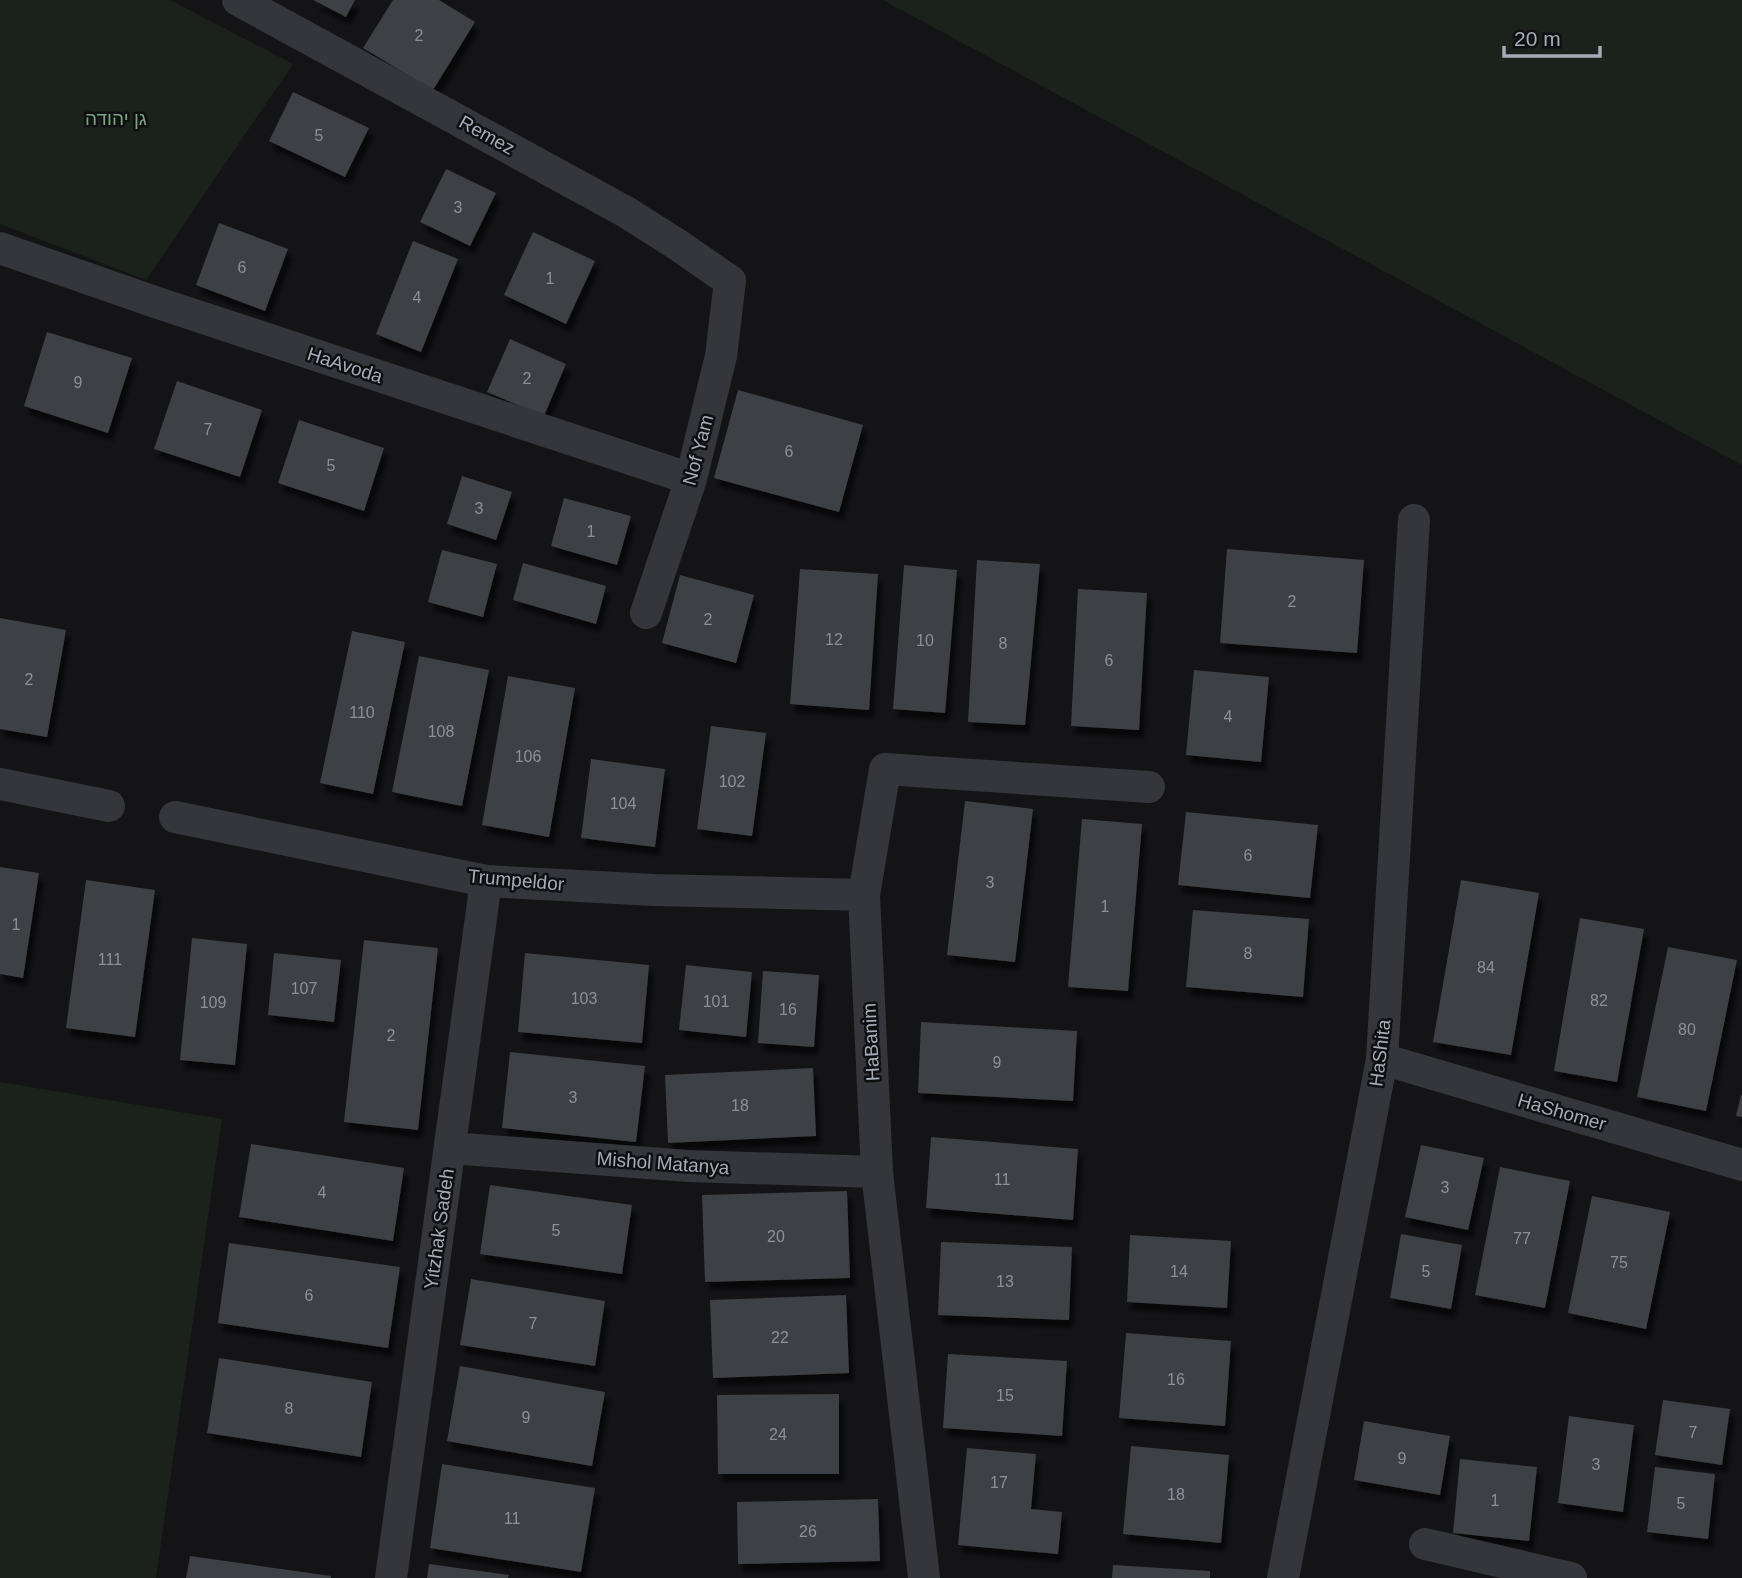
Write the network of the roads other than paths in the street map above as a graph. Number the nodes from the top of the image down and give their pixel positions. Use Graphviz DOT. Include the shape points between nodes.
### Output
graph roads {
  1 [pos="238,0"];
  2 [pos="0,248"];
  3 [pos="730,281"];
  4 [pos="691,479"];
  5 [pos="1414,520"];
  6 [pos="646,613"];
  7 [pos="0,784"];
  8 [pos="1149,787"];
  9 [pos="109,806"];
  10 [pos="175,817"];
  11 [pos="486,880"];
  12 [pos="863,895"];
  13 [pos="1381,1059"];
  14 [pos="450,1148"];
  15 [pos="1742,1165"];
  16 [pos="877,1172"];
  17 [pos="1425,1544"];
  18 [pos="391,1578"];
  19 [pos="924,1578"];
  20 [pos="1283,1578"];
  21 [pos="1570,1578"];
  1 -- 3 [label="street, Remez" via="626,212"];
  2 -- 4 [label="street, HaAvoda"];
  3 -- 4 [label="street, Nof Yam" via="721,356"];
  4 -- 6 [label="street, Nof Yam"];
  5 -- 13 [label="street, HaShita"];
  7 -- 9 [label="street"];
  8 -- 12 [label="street, HaBanim" via="885,769"];
  10 -- 11 [label="street, Trumpeldor"];
  11 -- 12 [label="street, Trumpeldor"];
  11 -- 14 [label="street, Yitzhak Sadeh"];
  12 -- 16 [label="street, HaBanim"];
  13 -- 15 [label="street, HaShomer"];
  13 -- 20 [label="street, HaShita"];
  14 -- 16 [label="street, Mishol Matanya" via="688,1167"];
  14 -- 18 [label="street, Yitzhak Sadeh"];
  16 -- 19 [label="street, HaBanim"];
  17 -- 21 [label="street"];
}
